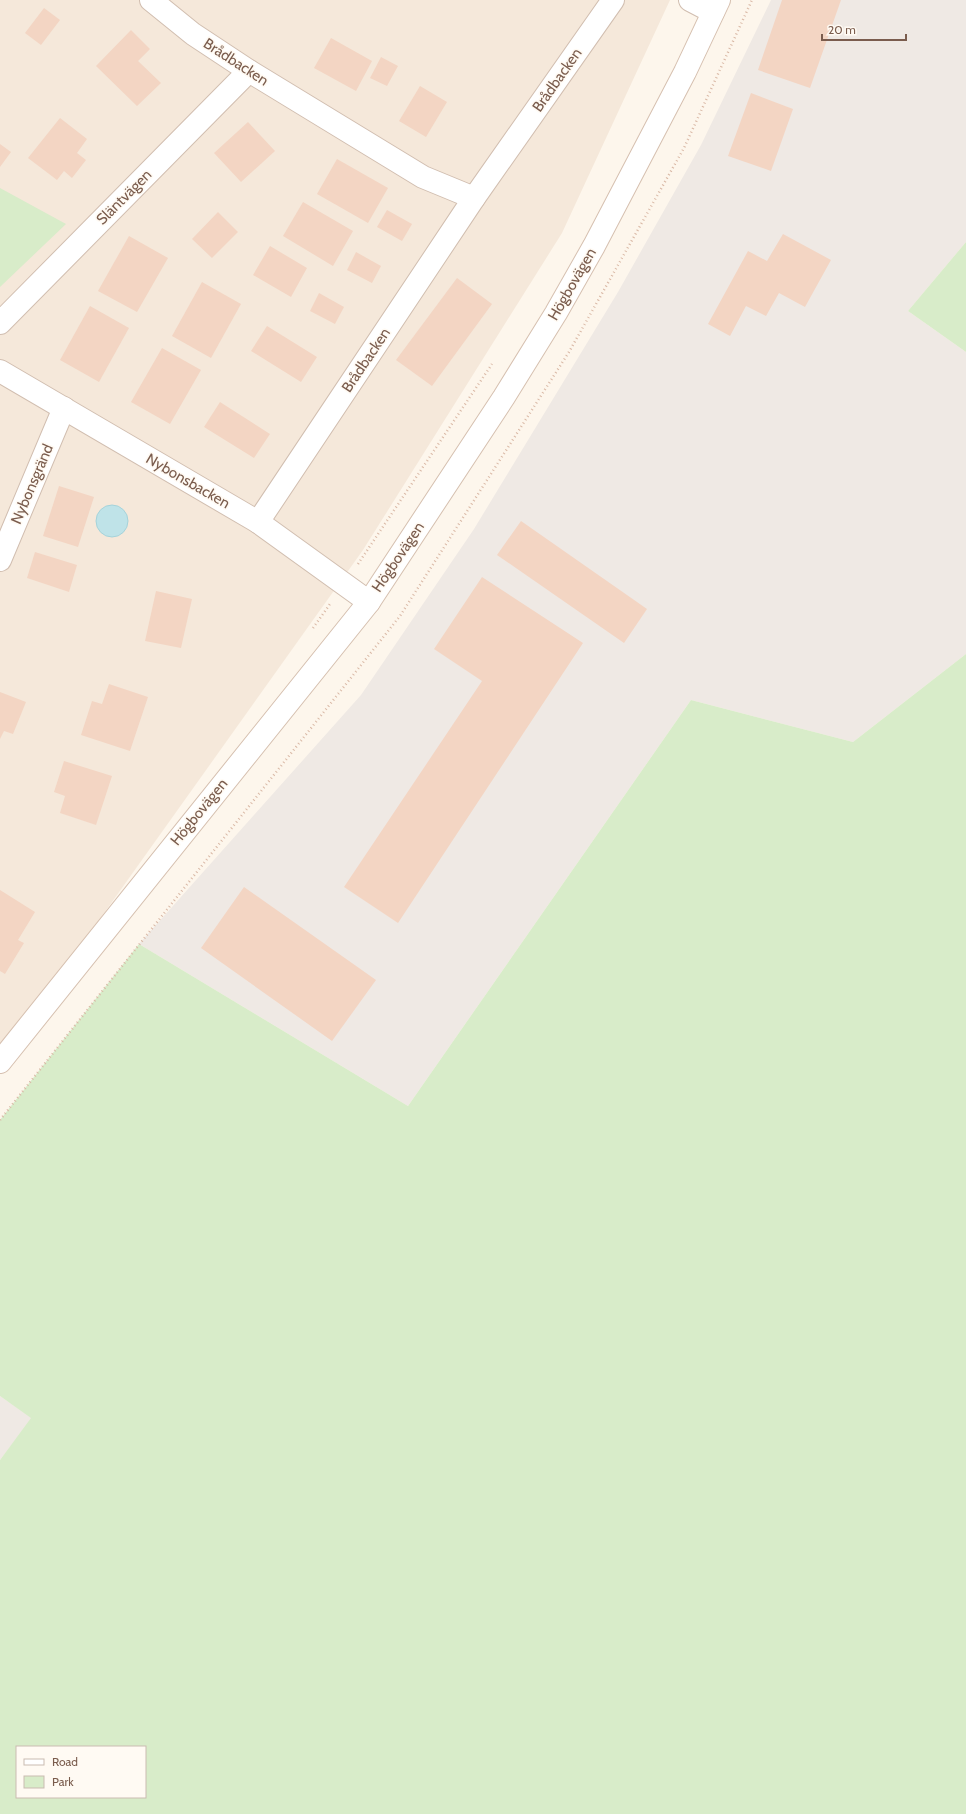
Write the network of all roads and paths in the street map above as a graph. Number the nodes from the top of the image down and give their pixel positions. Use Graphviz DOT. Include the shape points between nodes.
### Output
graph roads {
  1 [pos="151,0"];
  2 [pos="613,0"];
  3 [pos="690,0"];
  4 [pos="716,6"];
  5 [pos="249,71"];
  6 [pos="474,198"];
  7 [pos="0,323"];
  8 [pos="494,362"];
  9 [pos="0,371"];
  10 [pos="64,408"];
  11 [pos="258,522"];
  12 [pos="0,560"];
  13 [pos="344,584"];
  14 [pos="369,602"];
  15 [pos="311,630"];
  16 [pos="0,1062"];
  1 -- 5 [label="street, Brådbacken" via="193,34"];
  2 -- 6 [label="street, Brådbacken"];
  3 -- 4 [label="street"];
  4 -- 14 [label="street, Högbovägen" via="685,72 556,313 504,398"];
  5 -- 6 [label="street, Brådbacken" via="423,177"];
  5 -- 7 [label="street, Släntvägen"];
  6 -- 11 [label="street, Brådbacken"];
  8 -- 13 [label="path"];
  9 -- 10 [label="street, Nybonsbacken"];
  10 -- 11 [label="street, Nybonsbacken"];
  10 -- 12 [label="street, Nybonsgränd"];
  11 -- 13 [label="street, Nybonsbacken"];
  13 -- 14 [label="street, Nybonsbacken"];
  13 -- 15 [label="path"];
  14 -- 16 [label="street, Högbovägen"];
}
